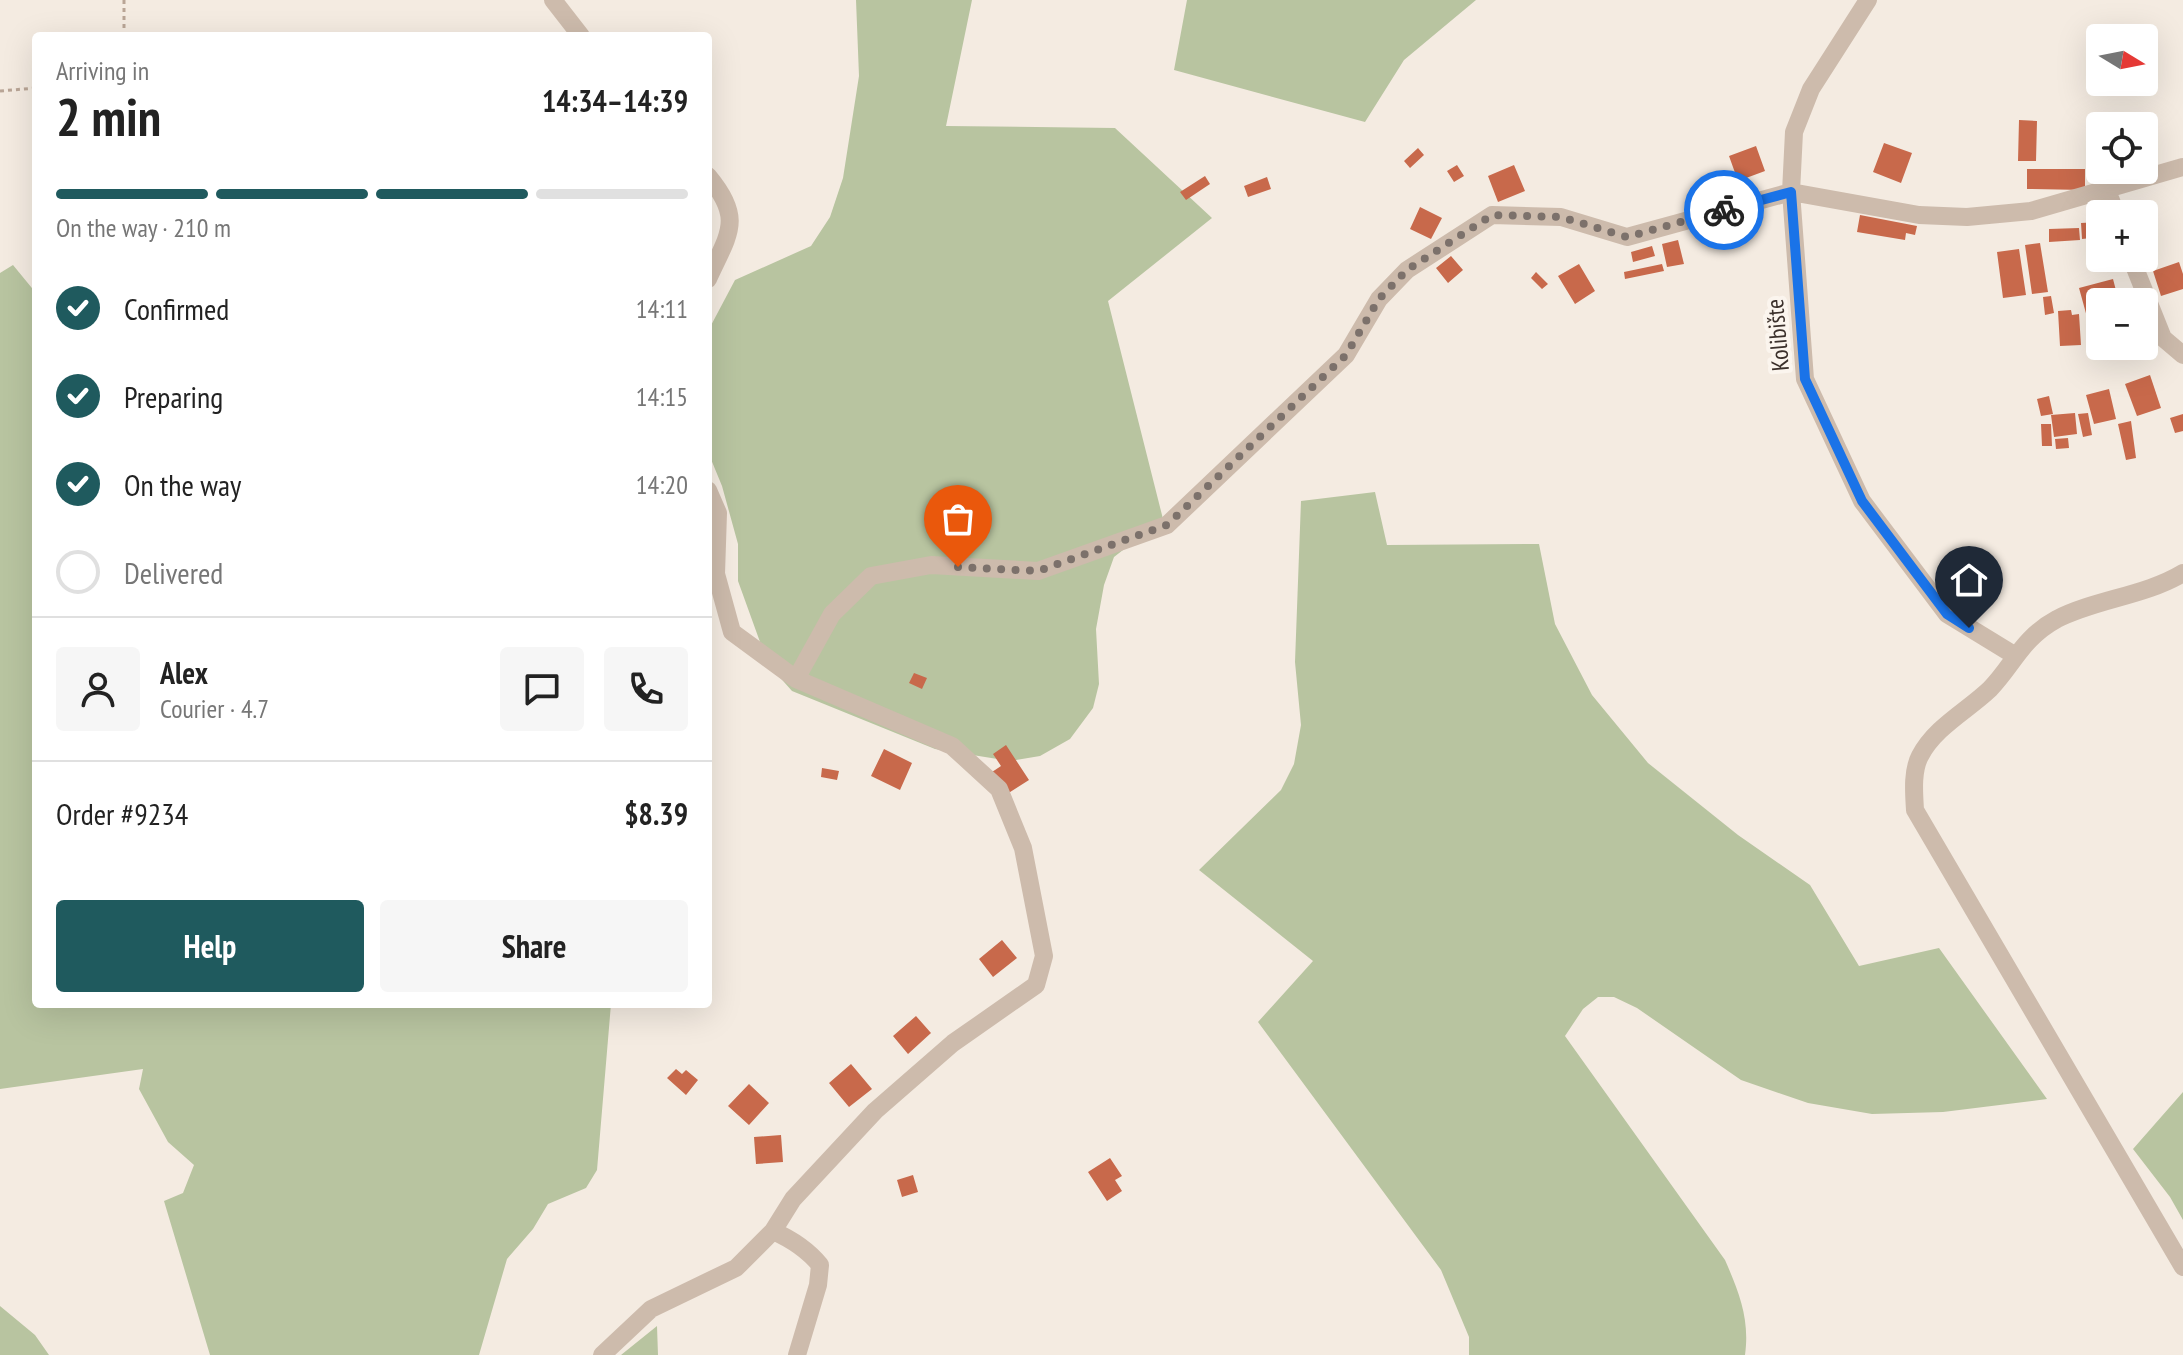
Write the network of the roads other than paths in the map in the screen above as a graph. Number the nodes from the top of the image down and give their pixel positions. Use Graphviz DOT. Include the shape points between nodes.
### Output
graph roads {
  1 [pos="553,0"];
  2 [pos="1868,0"];
  3 [pos="578,32"];
  4 [pos="2183,167"];
  5 [pos="712,181"];
  6 [pos="2107,190"];
  7 [pos="1791,192"];
  8 [pos="2111,200"];
  9 [pos="712,270"];
  10 [pos="2137,272"];
  11 [pos="2183,355"];
  12 [pos="712,499"];
  13 [pos="2183,573"];
  14 [pos="2014,655"];
  15 [pos="796,679"];
  16 [pos="773,1231"];
  17 [pos="2183,1267"];
  18 [pos="602,1355"];
  19 [pos="797,1355"];
  1 -- 3 [label="street"];
  2 -- 7 [label="street, Kolibište" via="1811,89 1794,132"];
  4 -- 6 [label="street"];
  5 -- 9 [label="street" via="726,199 731,228"];
  6 -- 7 [label="street" via="2031,211 1967,217 1919,215"];
  6 -- 8 [label="street"];
  7 -- 14 [label="street, Kolibište" via="1805,379 1862,501 1947,614"];
  7 -- 15 [label="street" via="1627,237 1561,217 1492,215 1407,270 1379,299 1346,355 1167,525 1038,571 931,565 871,576 832,614"];
  10 -- 11 [label="street" via="2163,338"];
  12 -- 15 [label="street" via="718,513 716,574 732,632"];
  13 -- 14 [label="street" via="2058,619"];
  14 -- 17 [label="street" via="1991,687 1930,740 1918,759 1915,810"];
  15 -- 16 [label="street" via="952,746 999,789 1023,848 1044,956 1036,985 953,1043 875,1111 793,1199"];
  16 -- 18 [label="street" via="736,1268 651,1309"];
  16 -- 19 [label="street" via="820,1265"];
}
